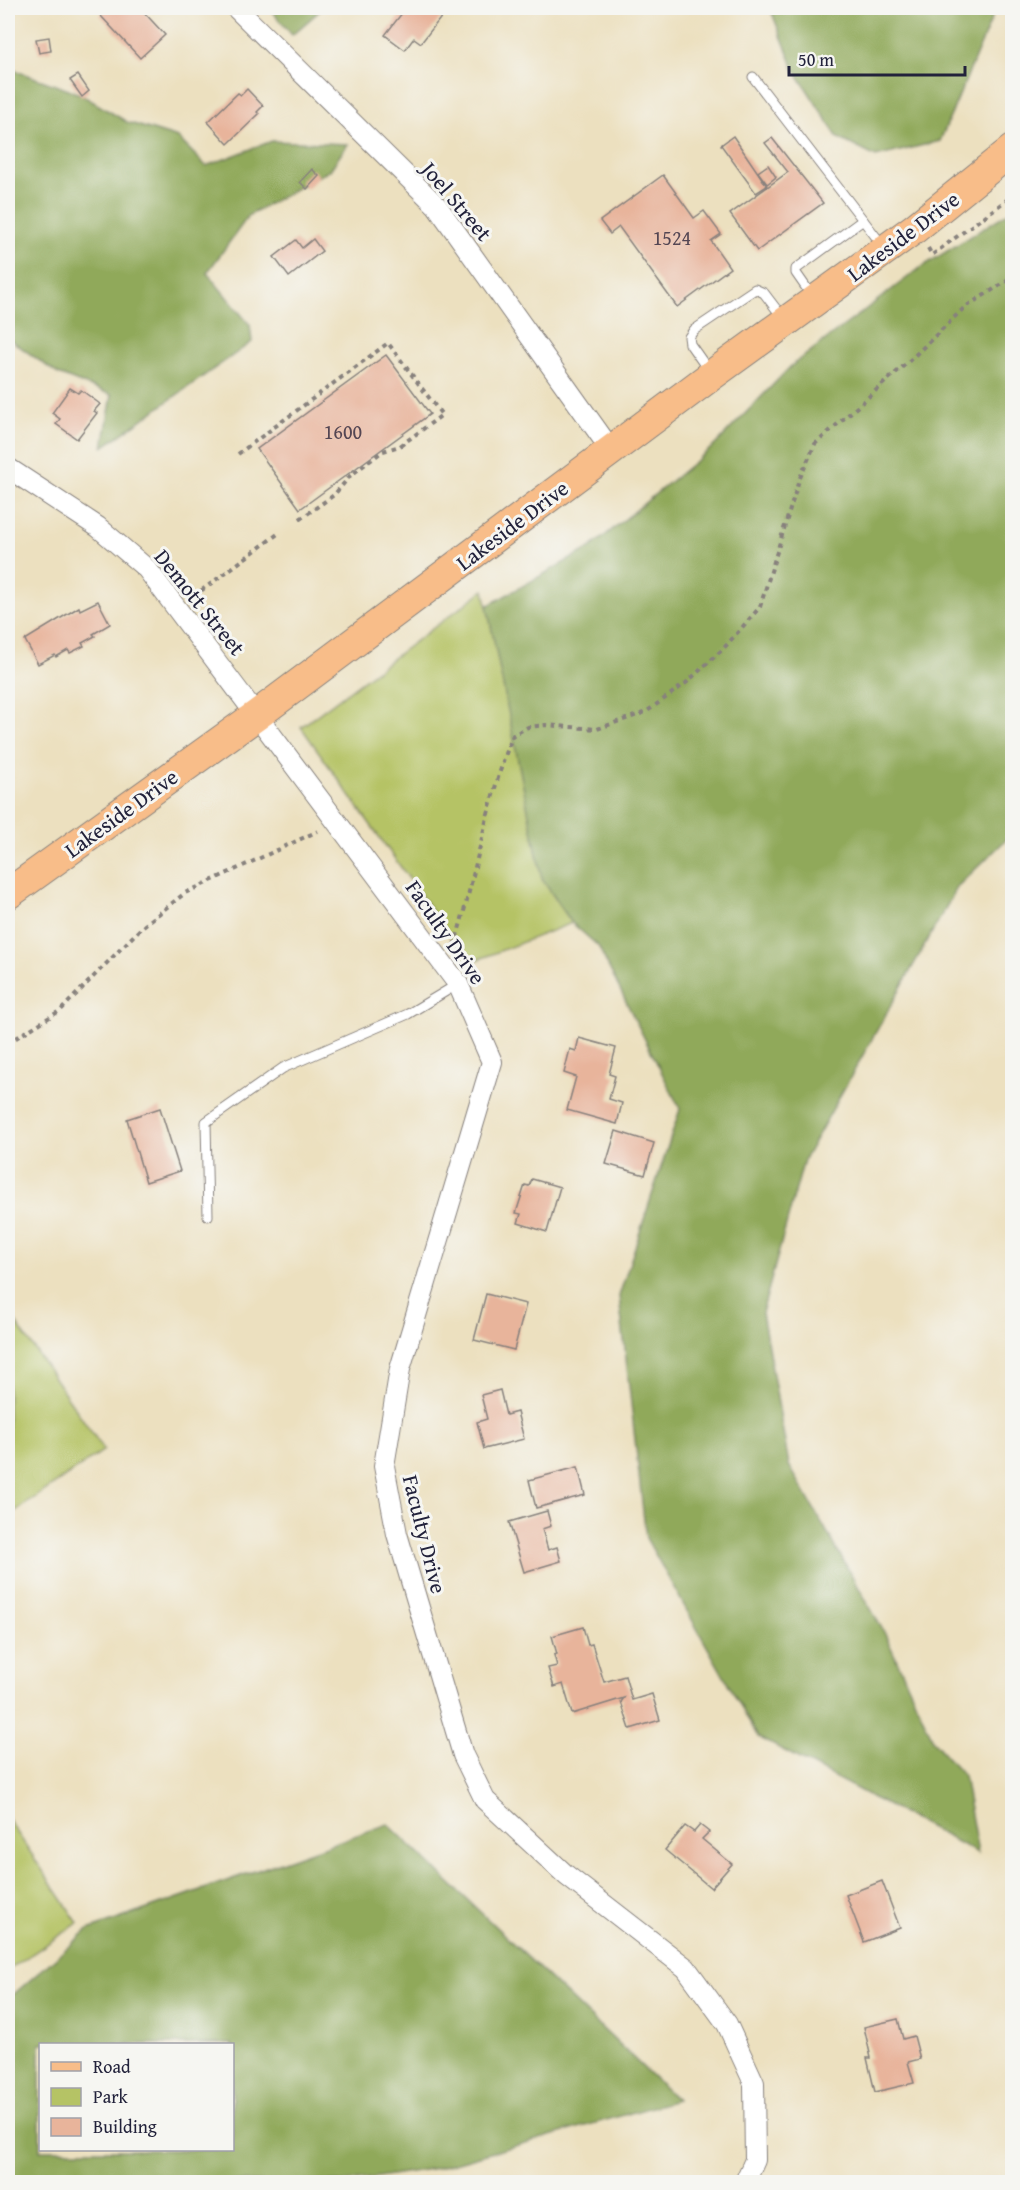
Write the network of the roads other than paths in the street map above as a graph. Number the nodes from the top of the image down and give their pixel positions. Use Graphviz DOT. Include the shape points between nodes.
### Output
graph roads {
  1 [pos="236,8"];
  2 [pos="753,77"];
  3 [pos="1012,150"];
  4 [pos="863,220"];
  5 [pos="885,249"];
  6 [pos="816,300"];
  7 [pos="786,322"];
  8 [pos="712,375"];
  9 [pos="612,450"];
  10 [pos="8,468"];
  11 [pos="257,715"];
  12 [pos="8,894"];
  13 [pos="458,984"];
  14 [pos="208,1216"];
  15 [pos="744,2182"];
  1 -- 9 [label="street, Joel Street" via="437,206"];
  2 -- 4 [label="lane"];
  3 -- 5 [label="main road, Lakeside Drive"];
  4 -- 5 [label="lane"];
  4 -- 6 [label="lane" via="796,269"];
  5 -- 6 [label="main road, Lakeside Drive"];
  6 -- 7 [label="main road, Lakeside Drive"];
  7 -- 8 [label="main road, Lakeside Drive"];
  7 -- 8 [label="lane" via="764,293 755,289 694,330 690,344"];
  8 -- 9 [label="main road, Lakeside Drive"];
  9 -- 11 [label="main road, Lakeside Drive"];
  10 -- 11 [label="street, Demott Street" via="98,527 147,569"];
  11 -- 12 [label="main road, Lakeside Drive"];
  11 -- 13 [label="street, Faculty Drive"];
  13 -- 14 [label="lane" via="408,1014 283,1068 206,1122"];
  13 -- 15 [label="street, Faculty Drive" via="492,1062 400,1369 384,1466 397,1534 463,1755 485,1800 566,1875 686,1968 727,2024 754,2083 755,2160"];
}
